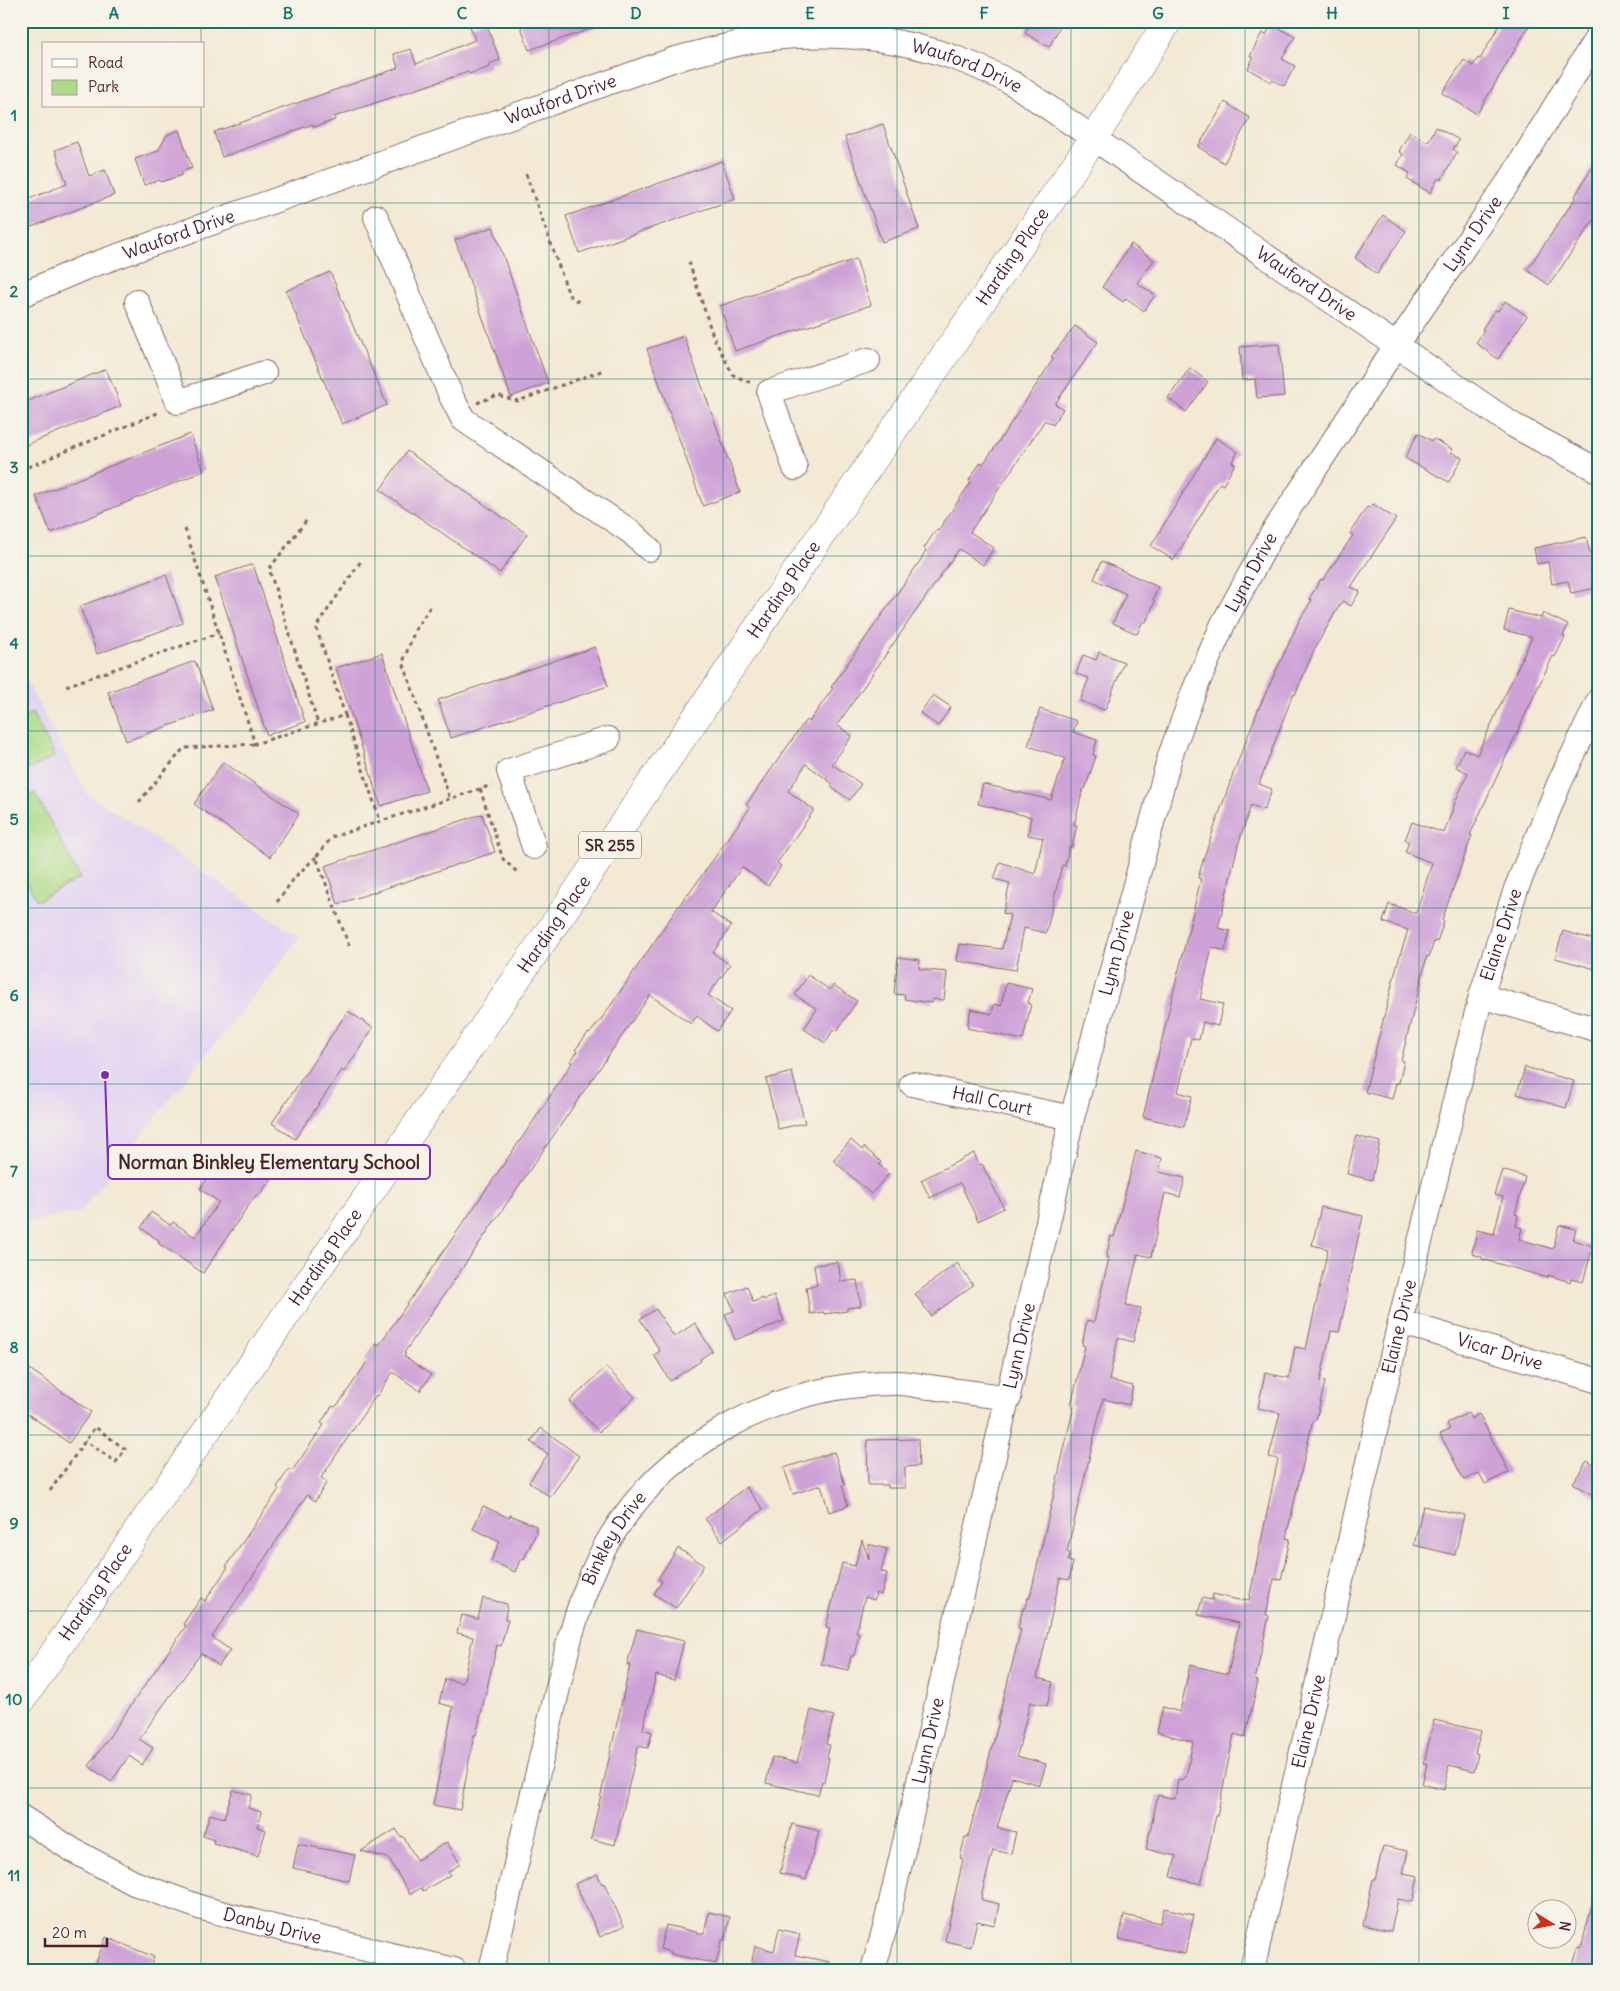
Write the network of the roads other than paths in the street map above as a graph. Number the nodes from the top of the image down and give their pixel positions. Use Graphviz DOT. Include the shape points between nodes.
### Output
graph roads {
  1 [pos="1168,21"];
  2 [pos="1599,34"];
  3 [pos="1094,138"];
  4 [pos="376,217"];
  5 [pos="21,295"];
  6 [pos="137,302"];
  7 [pos="1396,346"];
  8 [pos="868,360"];
  9 [pos="264,372"];
  10 [pos="795,468"];
  11 [pos="1599,471"];
  12 [pos="649,549"];
  13 [pos="1599,700"];
  14 [pos="608,739"];
  15 [pos="534,847"];
  16 [pos="1481,996"];
  17 [pos="1599,1030"];
  18 [pos="912,1084"];
  19 [pos="1072,1118"];
  20 [pos="1400,1322"];
  21 [pos="1599,1382"];
  22 [pos="1009,1398"];
  23 [pos="21,1701"];
  24 [pos="21,1817"];
  25 [pos="454,1970"];
  26 [pos="491,1970"];
  27 [pos="873,1970"];
  28 [pos="1252,1970"];
  1 -- 3 [label="main road, Harding Place / SR 255"];
  2 -- 7 [label="street, Lynn Drive" via="1514,174"];
  3 -- 5 [label="street, Wauford Drive" via="1014,84 966,62 916,46 846,36 810,35 762,40 675,59 84,268"];
  3 -- 7 [label="street, Wauford Drive"];
  3 -- 23 [label="main road, Harding Place / SR 255"];
  4 -- 12 [label="street" via="463,419 631,532"];
  6 -- 9 [label="street" via="178,402"];
  7 -- 11 [label="street, Wauford Drive" via="1513,425"];
  7 -- 19 [label="street, Lynn Drive" via="1254,564 1194,691 1170,756"];
  8 -- 10 [label="street" via="769,392"];
  13 -- 16 [label="street, Elaine Drive" via="1559,784 1516,889"];
  14 -- 15 [label="street" via="508,771"];
  16 -- 17 [label="street"];
  16 -- 20 [label="street, Elaine Drive"];
  18 -- 19 [label="street, Hall Court"];
  19 -- 22 [label="street, Lynn Drive"];
  20 -- 21 [label="street, Vicar Drive"];
  20 -- 28 [label="street, Elaine Drive"];
  22 -- 26 [label="street, Binkley Drive" via="895,1382 854,1385 797,1397 752,1414 708,1437 669,1468 635,1504 606,1544 585,1589 570,1637"];
  22 -- 27 [label="street, Lynn Drive"];
  24 -- 25 [label="street, Danby Drive" via="74,1851 134,1883 202,1908"];
}
